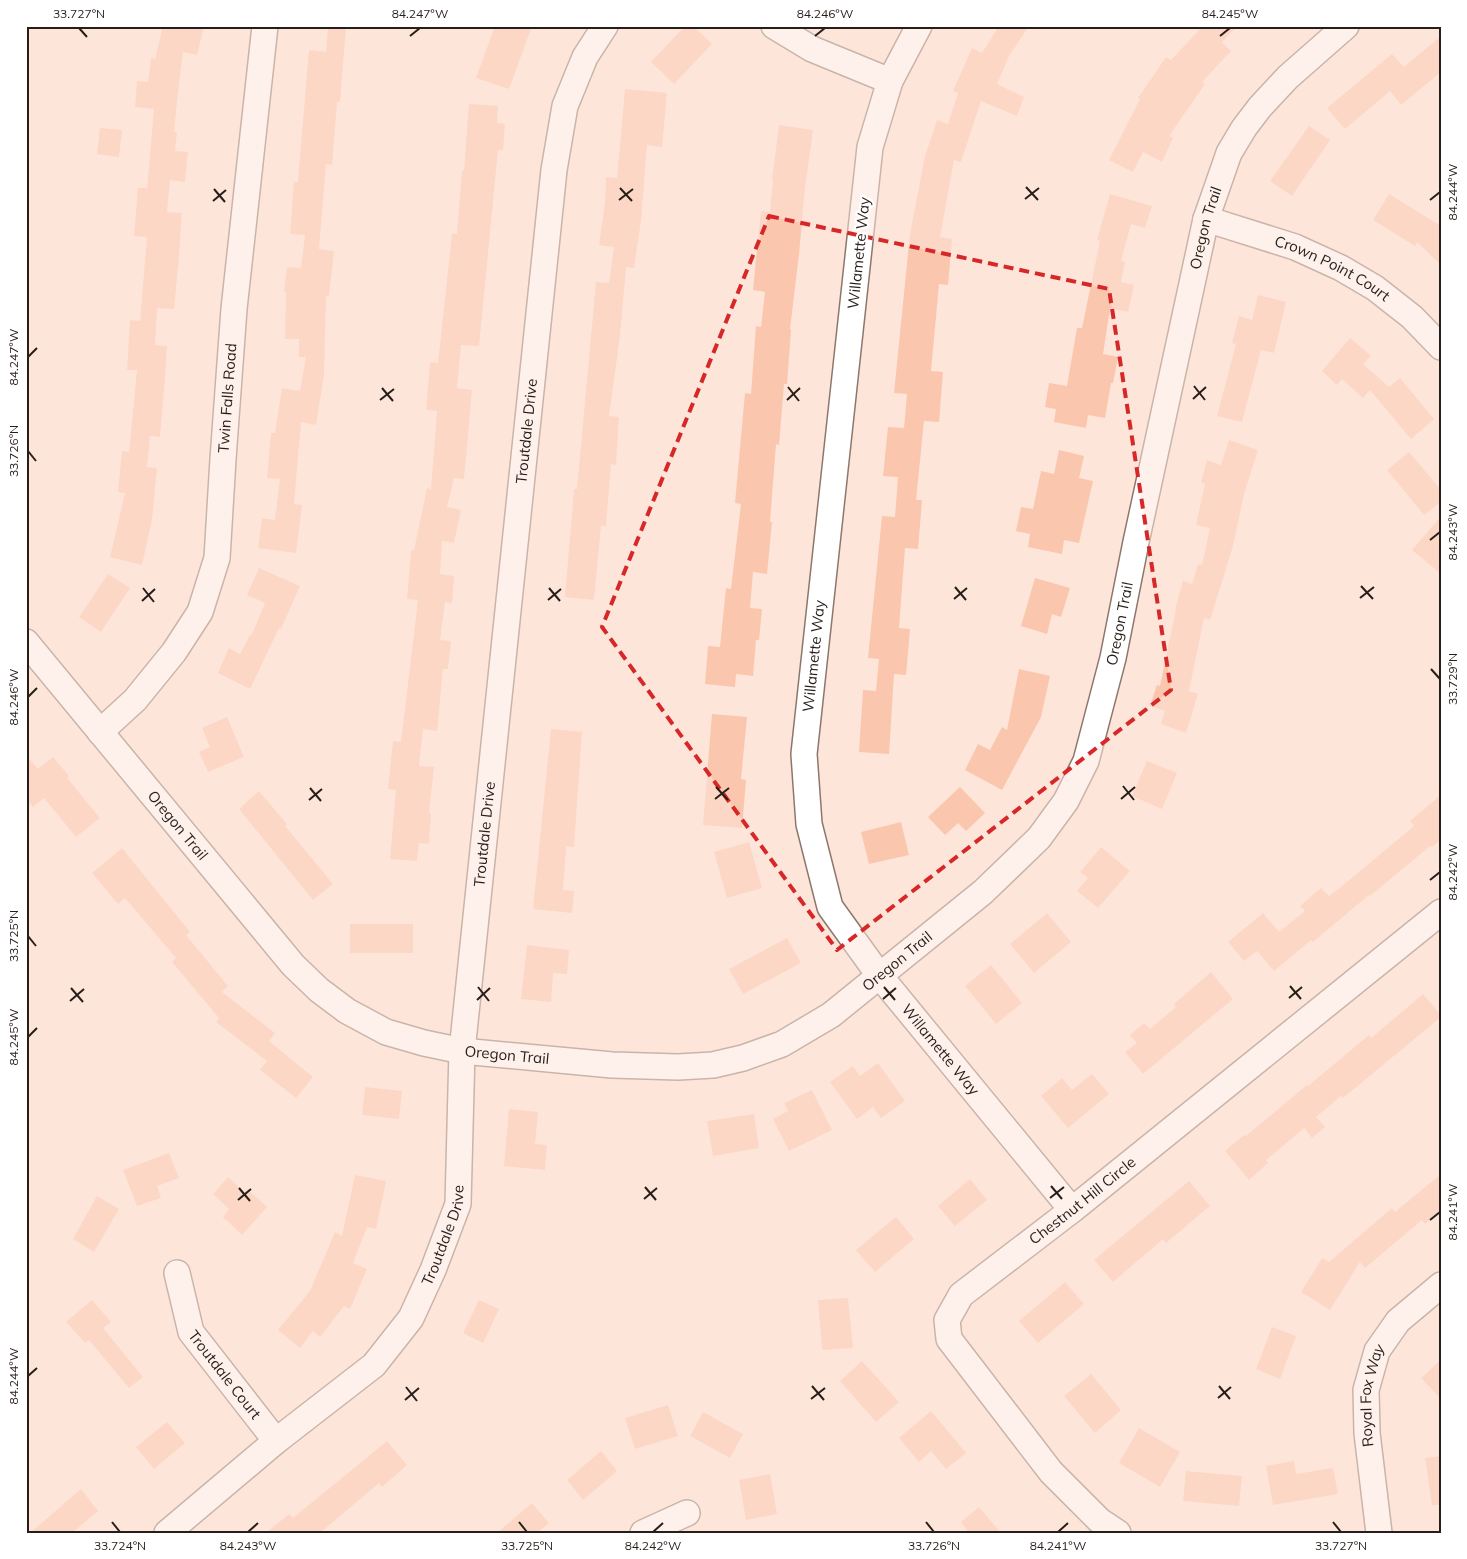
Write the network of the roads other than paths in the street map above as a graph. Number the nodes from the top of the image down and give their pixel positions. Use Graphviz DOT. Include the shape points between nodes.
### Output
graph roads {
  1 [pos="265,26"];
  2 [pos="605,26"];
  3 [pos="774,26"];
  4 [pos="918,26"];
  5 [pos="1346,26"];
  6 [pos="890,81"];
  7 [pos="1206,219"];
  8 [pos="1441,347"];
  9 [pos="26,642"];
  10 [pos="100,732"];
  11 [pos="1441,912"];
  12 [pos="879,976"];
  13 [pos="462,1051"];
  14 [pos="1072,1210"];
  15 [pos="177,1273"];
  16 [pos="1441,1285"];
  17 [pos="276,1441"];
  18 [pos="687,1513"];
  19 [pos="167,1533"];
  20 [pos="643,1533"];
  21 [pos="1118,1533"];
  22 [pos="1379,1533"];
  1 -- 10 [label="street, Twin Falls Road" via="234,308 217,558 200,612 174,652 135,700"];
  2 -- 13 [label="street, Troutdale Drive" via="585,57 565,106 554,170"];
  3 -- 6 [label="street" via="812,49"];
  4 -- 6 [label="street, Willamette Way"];
  5 -- 7 [label="street, Oregon Trail" via="1288,77 1244,128 1228,153"];
  6 -- 12 [label="street, Willamette Way" via="870,147 804,754 809,824 830,908"];
  7 -- 8 [label="street, Crown Point Court" via="1294,247 1341,268 1412,317"];
  7 -- 12 [label="street, Oregon Trail" via="1113,658 1086,761 1066,801 1039,838 983,892"];
  9 -- 10 [label="street, Oregon Trail"];
  10 -- 13 [label="street, Oregon Trail" via="292,965 319,990 347,1011 386,1032"];
  11 -- 14 [label="street, Chestnut Hill Circle"];
  12 -- 13 [label="street, Oregon Trail" via="831,1015 782,1044 713,1065 612,1065"];
  12 -- 14 [label="street, Willamette Way"];
  13 -- 17 [label="street, Troutdale Drive" via="458,1204 434,1270 411,1318 374,1365"];
  14 -- 21 [label="street, Chestnut Hill Circle" via="961,1295 947,1320 948,1339 1051,1472 1100,1521"];
  15 -- 17 [label="street, Troutdale Court" via="191,1332"];
  16 -- 22 [label="street, Royal Fox Way" via="1398,1321 1377,1351 1366,1390 1367,1433"];
  17 -- 19 [label="street, Troutdale Drive"];
  18 -- 20 [label="street"];
}
